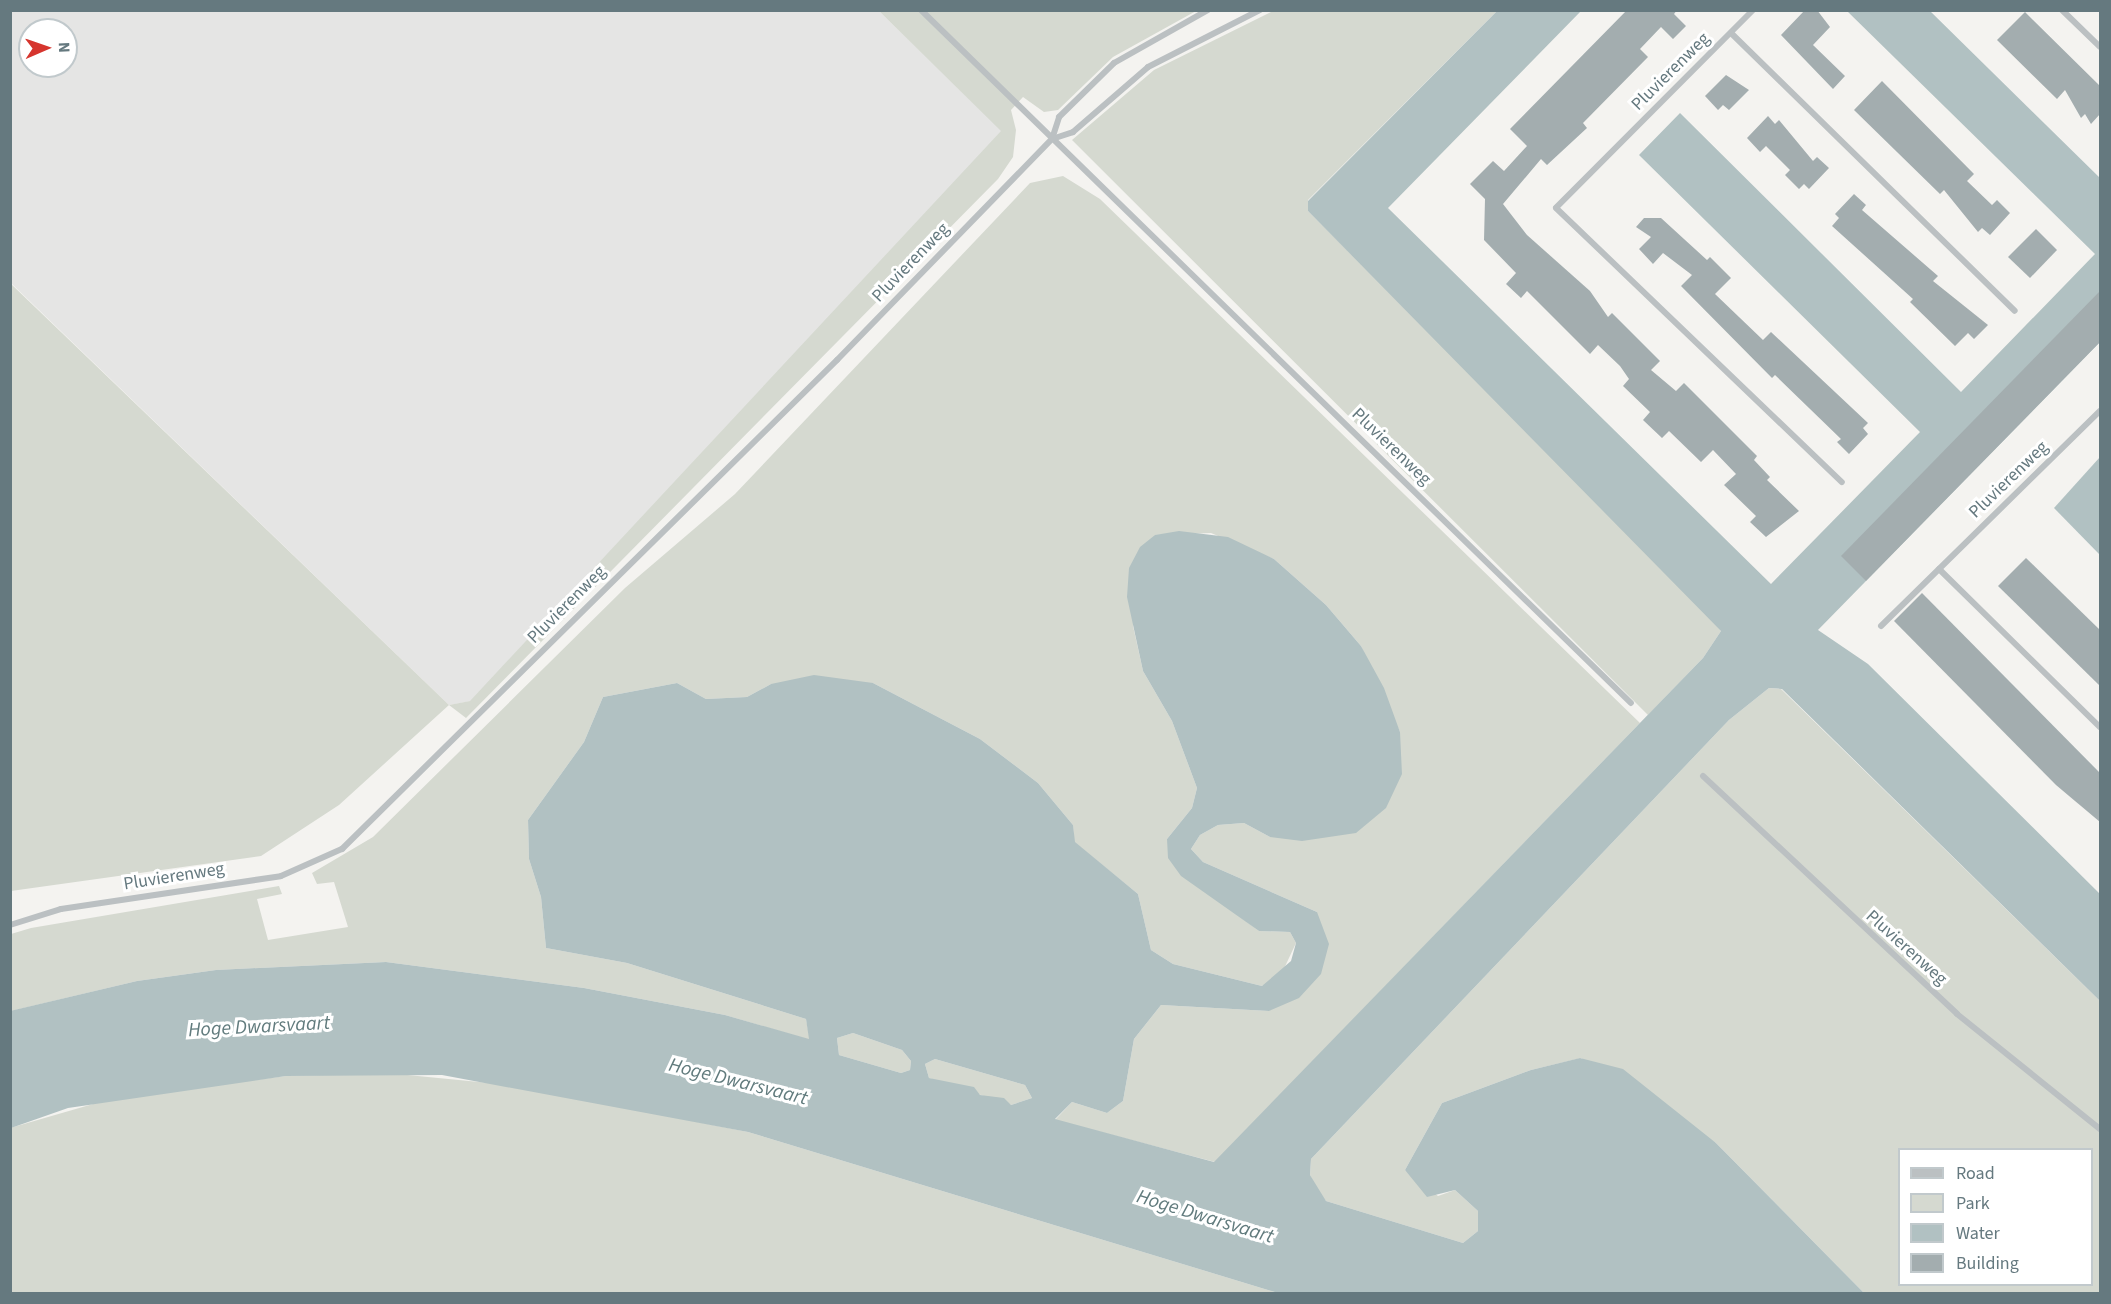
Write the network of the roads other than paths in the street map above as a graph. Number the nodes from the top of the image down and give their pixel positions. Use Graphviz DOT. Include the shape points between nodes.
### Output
graph roads {
  1 [pos="921,10"];
  2 [pos="1208,10"];
  3 [pos="1260,10"];
  4 [pos="1753,10"];
  5 [pos="2062,10"];
  6 [pos="1731,33"];
  7 [pos="2100,47"];
  8 [pos="1052,139"];
  9 [pos="2015,311"];
  10 [pos="2100,411"];
  11 [pos="1842,482"];
  12 [pos="1939,569"];
  13 [pos="1881,626"];
  14 [pos="1630,703"];
  15 [pos="2100,727"];
  16 [pos="1704,776"];
  17 [pos="10,925"];
  18 [pos="2100,1129"];
  1 -- 8 [label="street"];
  2 -- 8 [label="street, Pluvierenweg" via="1114,63 1059,117"];
  3 -- 8 [label="street, Pluvierenweg" via="1149,67 1073,132"];
  4 -- 6 [label="street, Pluvierenweg"];
  5 -- 7 [label="street"];
  6 -- 9 [label="street, Pluvierenweg"];
  6 -- 11 [label="street, Pluvierenweg" via="1556,208"];
  8 -- 14 [label="street, Pluvierenweg"];
  8 -- 17 [label="street, Pluvierenweg" via="342,849 281,876 61,909"];
  10 -- 12 [label="street, Pluvierenweg"];
  12 -- 13 [label="street, Pluvierenweg"];
  12 -- 15 [label="street"];
  16 -- 18 [label="street, Pluvierenweg" via="1957,1014"];
}
